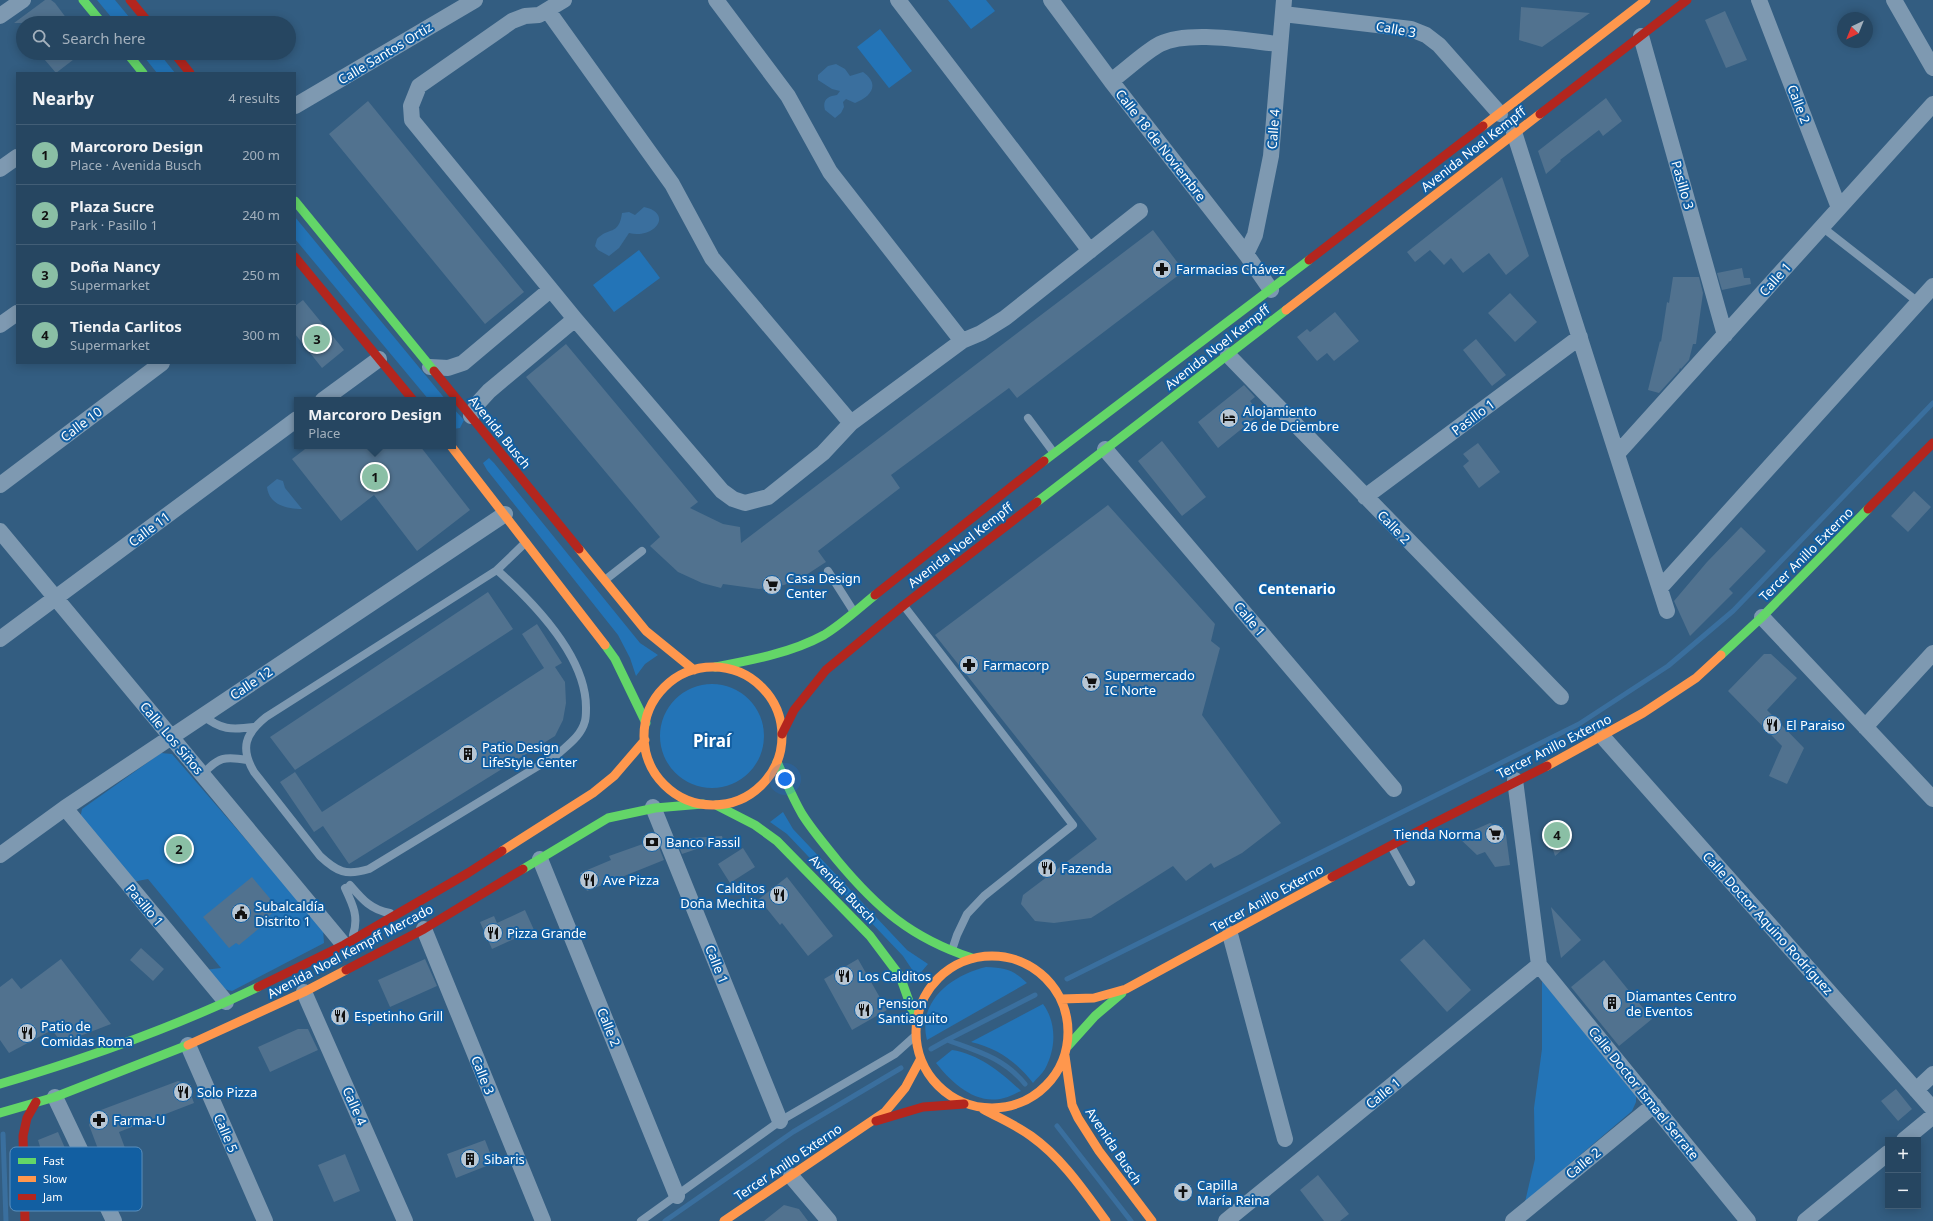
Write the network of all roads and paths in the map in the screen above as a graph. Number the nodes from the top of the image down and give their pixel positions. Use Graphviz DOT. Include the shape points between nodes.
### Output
graph roads {
  1 [pos="23,0"];
  2 [pos="83,0"];
  3 [pos="130,0"];
  4 [pos="475,0"];
  5 [pos="564,0"];
  6 [pos="716,0"];
  7 [pos="898,0"];
  8 [pos="1051,0"];
  9 [pos="1646,0"];
  10 [pos="1687,0"];
  11 [pos="1760,0"];
  12 [pos="1894,0"];
  13 [pos="1284,7"];
  14 [pos="548,11"];
  15 [pos="0,16"];
  16 [pos="96,16"];
  17 [pos="143,16"];
  18 [pos="1641,36"];
  19 [pos="1596,39"];
  20 [pos="1279,44"];
  21 [pos="130,60"];
  22 [pos="180,60"];
  23 [pos="1933,68"];
  24 [pos="137,71"];
  25 [pos="189,72"];
  26 [pos="1112,81"];
  27 [pos="1555,83"];
  28 [pos="1933,104"];
  29 [pos="296,105"];
  30 [pos="1500,119"];
  31 [pos="1515,127"];
  32 [pos="1491,140"];
  33 [pos="16,158"];
  34 [pos="0,169"];
  35 [pos="296,202"];
  36 [pos="1840,208"];
  37 [pos="1140,211"];
  38 [pos="1822,227"];
  39 [pos="1381,237"];
  40 [pos="1090,252"];
  41 [pos="1246,254"];
  42 [pos="296,260"];
  43 [pos="1933,286"];
  44 [pos="550,290"];
  45 [pos="1266,293"];
  46 [pos="1918,302"];
  47 [pos="16,314"];
  48 [pos="575,319"];
  49 [pos="0,325"];
  50 [pos="1725,335"];
  51 [pos="1223,337"];
  52 [pos="1580,338"];
  53 [pos="962,341"];
  54 [pos="1226,352"];
  55 [pos="379,359"];
  56 [pos="161,364"];
  57 [pos="430,367"];
  58 [pos="1168,367"];
  59 [pos="327,397"];
  60 [pos="411,397"];
  61 [pos="451,397"];
  62 [pos="456,405"];
  63 [pos="1028,418"];
  64 [pos="294,421"];
  65 [pos="468,422"];
  66 [pos="851,423"];
  67 [pos="1135,426"];
  68 [pos="1933,443"];
  69 [pos="485,448"];
  70 [pos="453,449"];
  71 [pos="1105,449"];
  72 [pos="498,450"];
  73 [pos="1054,453"];
  74 [pos="1617,454"];
  75 [pos="473,457"];
  76 [pos="473,473"];
  77 [pos="0,485"];
  78 [pos="1365,497"];
  79 [pos="505,514"];
  80 [pos="0,531"];
  81 [pos="526,542"];
  82 [pos="642,551"];
  83 [pos="497,570"];
  84 [pos="828,571"];
  85 [pos="604,581"];
  86 [pos="1660,588"];
  87 [pos="56,598"];
  88 [pos="904,605"];
  89 [pos="1667,611"];
  90 [pos="854,612"];
  91 [pos="1762,617"];
  92 [pos="0,639"];
  93 [pos="1933,654"];
  94 [pos="715,667"];
  95 [pos="694,670"];
  96 [pos="1562,697"];
  97 [pos="202,716"];
  98 [pos="646,723"];
  99 [pos="254,727"];
  100 [pos="1865,727"];
  101 [pos="782,734"];
  102 [pos="171,736"];
  103 [pos="1602,736"];
  104 [pos="645,740"];
  105 [pos="247,760"];
  106 [pos="777,762"];
  107 [pos="203,774"];
  108 [pos="1515,780"];
  109 [pos="1394,789"];
  110 [pos="1933,799"];
  111 [pos="703,804"];
  112 [pos="716,805"];
  113 [pos="653,807"];
  114 [pos="65,808"];
  115 [pos="1391,846"];
  116 [pos="0,855"];
  117 [pos="540,859"];
  118 [pos="468,873"];
  119 [pos="1411,882"];
  120 [pos="449,895"];
  121 [pos="397,914"];
  122 [pos="424,929"];
  123 [pos="1230,934"];
  124 [pos="347,943"];
  125 [pos="951,952"];
  126 [pos="972,958"];
  127 [pos="1539,966"];
  128 [pos="315,975"];
  129 [pos="1126,989"];
  130 [pos="304,992"];
  131 [pos="1061,999"];
  132 [pos="225,1012"];
  133 [pos="916,1021"];
  134 [pos="915,1036"];
  135 [pos="188,1045"];
  136 [pos="1068,1046"];
  137 [pos="1065,1056"];
  138 [pos="920,1060"];
  139 [pos="71,1063"];
  140 [pos="114,1064"];
  141 [pos="1933,1074"];
  142 [pos="84,1075"];
  143 [pos="0,1084"];
  144 [pos="21,1088"];
  145 [pos="1916,1090"];
  146 [pos="59,1096"];
  147 [pos="36,1102"];
  148 [pos="964,1104"];
  149 [pos="1654,1106"];
  150 [pos="983,1108"];
  151 [pos="1933,1109"];
  152 [pos="0,1113"];
  153 [pos="1933,1116"];
  154 [pos="780,1122"];
  155 [pos="867,1124"];
  156 [pos="1908,1137"];
  157 [pos="1285,1139"];
  158 [pos="23,1147"];
  159 [pos="81,1147"];
  160 [pos="1885,1155"];
  161 [pos="791,1176"];
  162 [pos="677,1196"];
  163 [pos="24,1211"];
  164 [pos="110,1211"];
  165 [pos="24,1221"];
  166 [pos="114,1221"];
  167 [pos="264,1221"];
  168 [pos="405,1221"];
  169 [pos="543,1221"];
  170 [pos="641,1221"];
  171 [pos="724,1221"];
  172 [pos="829,1221"];
  173 [pos="1106,1221"];
  174 [pos="1152,1221"];
  175 [pos="1226,1221"];
  176 [pos="1513,1221"];
  177 [pos="1748,1221"];
  178 [pos="1805,1221"];
  1 -- 15 [label="street"];
  2 -- 16 [label="main road"];
  3 -- 17 [label="main road"];
  4 -- 29 [label="street, Calle Santos Ortiz"];
  5 -- 14 [label="street"];
  6 -- 53 [label="street" via="788,96 830,172"];
  7 -- 40 [label="street"];
  8 -- 26 [label="street, Calle 18 de Noviembre"];
  9 -- 19 [label="main road, Avenida Noel Kempff"];
  10 -- 18 [label="main road, Avenida Noel Kempff"];
  11 -- 36 [label="street, Calle 2"];
  12 -- 23 [label="street"];
  13 -- 20 [label="street, Calle 4"];
  13 -- 30 [label="street, Calle 3" via="1412,30 1426,35 1439,45"];
  14 -- 44 [label="street" via="512,21 431,77 419,86 411,106 412,120"];
  14 -- 66 [label="street" via="672,184 712,258"];
  18 -- 31 [label="main road, Avenida Noel Kempff"];
  18 -- 50 [label="street, Pasillo 3"];
  19 -- 27 [label="main road" via="1585,59"];
  19 -- 30 [label="main road, Avenida Noel Kempff"];
  20 -- 26 [label="street" via="1192,36 1176,39 1160,44"];
  20 -- 41 [label="street, Calle 4" via="1271,156 1256,235"];
  21 -- 24 [label="main road"];
  22 -- 25 [label="main road"];
  26 -- 41 [label="street, Calle 18 de Noviembre"];
  28 -- 36 [label="street, Calle 1"];
  30 -- 45 [label="main road, Avenida Noel Kempff"];
  31 -- 39 [label="main road, Avenida Noel Kempff"];
  31 -- 52 [label="street"];
  32 -- 39 [label="main road" via="1393,219"];
  33 -- 34 [label="street"];
  35 -- 57 [label="main road, Avenida Busch"];
  36 -- 38 [label="street, Calle 1"];
  37 -- 40 [label="street"];
  38 -- 46 [label="lane"];
  38 -- 50 [label="street, Calle 1"];
  39 -- 54 [label="main road, Avenida Noel Kempff"];
  40 -- 53 [label="street" via="1005,318"];
  41 -- 45 [label="street, Calle 18 de Noviembre"];
  42 -- 55 [label="main road"];
  43 -- 46 [label="street"];
  44 -- 48 [label="street"];
  44 -- 57 [label="street" via="463,363 448,368"];
  45 -- 51 [label="main road" via="1254,308 1225,332"];
  45 -- 58 [label="main road, Avenida Noel Kempff"];
  46 -- 86 [label="street"];
  47 -- 49 [label="street"];
  48 -- 65 [label="street" via="489,391"];
  48 -- 66 [label="street" via="722,491 745,504 768,497 823,453"];
  50 -- 74 [label="street, Calle 1"];
  52 -- 74 [label="street"];
  52 -- 78 [label="street, Pasillo 1"];
  53 -- 66 [label="street"];
  54 -- 67 [label="main road, Avenida Noel Kempff"];
  54 -- 78 [label="street, Calle 2"];
  55 -- 59 [label="street"];
  55 -- 60 [label="main road"];
  56 -- 77 [label="street, Calle 10"];
  57 -- 61 [label="main road, Avenida Busch"];
  58 -- 67 [label="main road" via="1171,381 1169,391"];
  58 -- 73 [label="main road, Avenida Noel Kempff"];
  62 -- 65 [label="main road, Avenida Busch"];
  63 -- 73 [label="lane"];
  64 -- 87 [label="street, Calle 11"];
  65 -- 72 [label="main road, Avenida Busch"];
  67 -- 71 [label="main road, Avenida Noel Kempff"];
  68 -- 91 [label="main road, Tercer Anillo Externo"];
  69 -- 72 [label="main road"];
  70 -- 76 [label="main road"];
  71 -- 88 [label="main road, Avenida Noel Kempff"];
  71 -- 109 [label="street, Calle 1"];
  72 -- 85 [label="main road, Avenida Busch"];
  73 -- 90 [label="main road, Avenida Noel Kempff"];
  74 -- 86 [label="street"];
  75 -- 76 [label="main road"];
  76 -- 79 [label="main road"];
  78 -- 96 [label="street, Calle 2"];
  79 -- 81 [label="main road"];
  79 -- 97 [label="street, Calle 12"];
  80 -- 87 [label="street, Calle Los Siños"];
  81 -- 83 [label="lane"];
  81 -- 98 [label="main road" via="615,659"];
  82 -- 85 [label="lane"];
  83 -- 99 [label="lane"];
  83 -- 105 [label="lane" via="516,587 556,632 579,670 586,697 585,721 576,739 558,754 369,869 356,873 343,872 320,856"];
  84 -- 90 [label="lane"];
  85 -- 95 [label="main road, Avenida Busch" via="646,631"];
  86 -- 89 [label="street"];
  87 -- 92 [label="street, Calle 11"];
  87 -- 102 [label="street, Calle Los Siños"];
  88 -- 101 [label="main road, Avenida Noel Kempff" via="826,670 794,710"];
  88 -- 125 [label="lane" via="1073,825 984,896 967,914"];
  90 -- 94 [label="main road, Avenida Noel Kempff" via="820,636 794,648 775,655"];
  91 -- 100 [label="street"];
  91 -- 103 [label="main road, Tercer Anillo Externo" via="1696,678"];
  93 -- 100 [label="street"];
  94 -- 95 [label="main road"];
  94 -- 101 [label="main road" via="743,674 762,687 773,701 780,717"];
  95 -- 98 [label="main road" via="676,677 662,689 652,705"];
  97 -- 99 [label="lane" via="223,728"];
  97 -- 102 [label="street, Calle 12"];
  98 -- 104 [label="main road"];
  99 -- 105 [label="lane" via="248,736 245,749"];
  100 -- 110 [label="street"];
  101 -- 106 [label="main road"];
  102 -- 107 [label="street, Calle Los Siños"];
  102 -- 114 [label="street, Calle 12"];
  103 -- 108 [label="main road, Tercer Anillo Externo"];
  103 -- 145 [label="street, Calle Doctor Aquino Rodríguez"];
  104 -- 111 [label="main road" via="649,758 657,775 670,789 685,799"];
  104 -- 118 [label="main road, Avenida Noel Kempff Mercado" via="614,776 594,793"];
  105 -- 107 [label="lane" via="220,758"];
  106 -- 112 [label="main road" via="764,782 746,796"];
  106 -- 125 [label="main road, Avenida Busch" via="803,816 852,879 889,915 920,937"];
  107 -- 124 [label="street, Calle Los Siños"];
  108 -- 115 [label="main road, Tercer Anillo Externo"];
  108 -- 127 [label="street"];
  111 -- 112 [label="main road"];
  111 -- 113 [label="main road, Avenida Noel Kempff Mercado"];
  112 -- 133 [label="main road, Avenida Busch" via="777,841 870,936 900,976"];
  113 -- 117 [label="main road, Avenida Noel Kempff Mercado" via="608,818"];
  113 -- 154 [label="street, Calle 1"];
  114 -- 116 [label="street, Calle 12"];
  114 -- 132 [label="street, Pasillo 1"];
  115 -- 119 [label="lane"];
  115 -- 123 [label="main road, Tercer Anillo Externo"];
  117 -- 122 [label="main road, Avenida Noel Kempff Mercado"];
  117 -- 162 [label="street, Calle 2"];
  118 -- 120 [label="main road"];
  118 -- 121 [label="main road, Avenida Noel Kempff Mercado"];
  121 -- 124 [label="main road, Avenida Noel Kempff Mercado"];
  121 -- 124 [label="lane" via="371,907 347,887 356,918"];
  122 -- 130 [label="main road, Avenida Noel Kempff Mercado"];
  122 -- 169 [label="street, Calle 3"];
  123 -- 129 [label="main road, Tercer Anillo Externo"];
  123 -- 157 [label="street"];
  124 -- 132 [label="main road, Avenida Noel Kempff Mercado"];
  125 -- 126 [label="main road, Avenida Busch"];
  126 -- 131 [label="main road" via="991,956 1023,962 1046,978"];
  126 -- 133 [label="main road" via="952,966 934,981 922,1000"];
  127 -- 149 [label="street, Calle Doctor Ismael Serrate"];
  127 -- 175 [label="street, Calle 1"];
  128 -- 130 [label="main road"];
  129 -- 131 [label="main road, Tercer Anillo Externo" via="1094,998"];
  129 -- 136 [label="main road, Tercer Anillo Externo" via="1095,1016"];
  130 -- 135 [label="main road, Avenida Noel Kempff Mercado"];
  130 -- 168 [label="street, Calle 4"];
  131 -- 136 [label="main road" via="1068,1027"];
  132 -- 139 [label="main road, Avenida Noel Kempff Mercado" via="139,1038"];
  132 -- 140 [label="main road" via="218,1025"];
  133 -- 134 [label="main road"];
  134 -- 138 [label="main road"];
  134 -- 154 [label="lane" via="895,1054"];
  135 -- 146 [label="main road, Avenida Noel Kempff Mercado"];
  135 -- 167 [label="street, Calle 5"];
  136 -- 137 [label="main road"];
  137 -- 150 [label="main road" via="1053,1079 1034,1097 1009,1107"];
  137 -- 174 [label="main road, Avenida Busch" via="1072,1105 1078,1118 1099,1151"];
  138 -- 148 [label="main road" via="931,1079 946,1094"];
  138 -- 155 [label="main road, Tercer Anillo Externo" via="902,1092 885,1112"];
  139 -- 143 [label="main road, Avenida Noel Kempff Mercado"];
  139 -- 144 [label="main road" via="56,1076"];
  141 -- 145 [label="street"];
  142 -- 146 [label="main road"];
  145 -- 151 [label="street, Calle Doctor Aquino Rodríguez"];
  146 -- 147 [label="main road, Avenida Noel Kempff Mercado"];
  146 -- 159 [label="street"];
  147 -- 152 [label="main road, Avenida Noel Kempff Mercado"];
  147 -- 158 [label="main road" via="27,1118"];
  148 -- 150 [label="main road"];
  148 -- 155 [label="main road, Tercer Anillo Externo" via="923,1107"];
  149 -- 176 [label="street, Calle 2"];
  149 -- 177 [label="street, Calle Doctor Ismael Serrate"];
  150 -- 173 [label="main road" via="1031,1136 1074,1180"];
  153 -- 156 [label="street"];
  154 -- 162 [label="lane"];
  155 -- 161 [label="main road, Tercer Anillo Externo"];
  160 -- 178 [label="street"];
  161 -- 171 [label="main road, Tercer Anillo Externo"];
  161 -- 172 [label="street"];
  162 -- 170 [label="lane"];
  163 -- 165 [label="main road"];
  164 -- 166 [label="street"];
}
